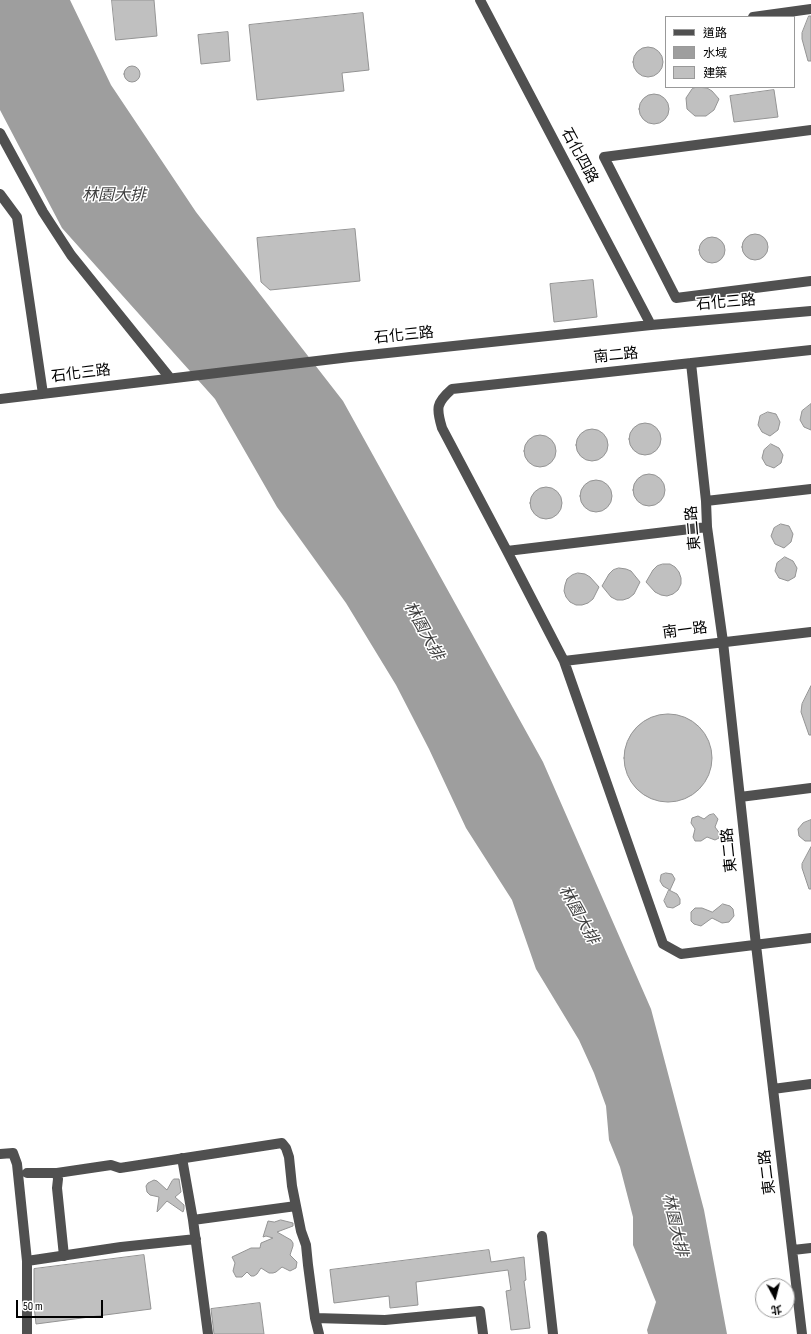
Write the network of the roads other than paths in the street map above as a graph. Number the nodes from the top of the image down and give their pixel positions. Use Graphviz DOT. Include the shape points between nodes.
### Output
graph roads {
  1 [pos="480,0"];
  2 [pos="811,9"];
  3 [pos="760,16"];
  4 [pos="811,130"];
  5 [pos="0,133"];
  6 [pos="0,194"];
  7 [pos="811,281"];
  8 [pos="811,311"];
  9 [pos="651,325"];
  10 [pos="811,350"];
  11 [pos="691,363"];
  12 [pos="166,378"];
  13 [pos="43,394"];
  14 [pos="0,399"];
  15 [pos="811,489"];
  16 [pos="706,501"];
  17 [pos="707,527"];
  18 [pos="507,551"];
  19 [pos="811,632"];
  20 [pos="723,642"];
  21 [pos="564,661"];
  22 [pos="811,788"];
  23 [pos="740,797"];
  24 [pos="811,938"];
  25 [pos="756,945"];
  26 [pos="811,1084"];
  27 [pos="773,1089"];
  28 [pos="0,1154"];
  29 [pos="182,1158"];
  30 [pos="26,1173"];
  31 [pos="57,1173"];
  32 [pos="296,1206"];
  33 [pos="193,1220"];
  34 [pos="542,1236"];
  35 [pos="196,1239"];
  36 [pos="811,1248"];
  37 [pos="793,1250"];
  38 [pos="64,1256"];
  39 [pos="28,1261"];
  40 [pos="315,1318"];
  41 [pos="27,1334"];
  42 [pos="208,1334"];
  43 [pos="319,1334"];
  44 [pos="483,1334"];
  45 [pos="553,1334"];
  46 [pos="802,1334"];
  1 -- 9 [label="street, 石化四路"];
  2 -- 3 [label="street"];
  4 -- 7 [label="street" via="604,158 676,298"];
  5 -- 12 [label="street" via="43,212 71,255"];
  6 -- 13 [label="street" via="17,218"];
  8 -- 9 [label="street, 石化三路"];
  9 -- 12 [label="street, 石化三路"];
  10 -- 11 [label="street, 南二路"];
  11 -- 16 [label="street, 東二路"];
  11 -- 18 [label="street, 南二路" via="452,389 442,398 437,412 442,428"];
  12 -- 13 [label="street, 石化三路"];
  13 -- 14 [label="street, 石化三路"];
  15 -- 16 [label="street"];
  16 -- 17 [label="street, 東二路"];
  17 -- 18 [label="street"];
  17 -- 20 [label="street, 東二路"];
  18 -- 21 [label="street"];
  19 -- 20 [label="street, 南一路"];
  20 -- 21 [label="street, 南一路"];
  20 -- 23 [label="street, 東二路"];
  21 -- 25 [label="street" via="663,944 681,954"];
  22 -- 23 [label="street"];
  23 -- 25 [label="street, 東二路"];
  24 -- 25 [label="street"];
  25 -- 27 [label="street, 東二路"];
  26 -- 27 [label="street"];
  27 -- 37 [label="street, 東二路"];
  28 -- 39 [label="street" via="13,1153 17,1164"];
  29 -- 31 [label="street" via="120,1168 111,1165"];
  29 -- 32 [label="street" via="282,1143 289,1157"];
  29 -- 33 [label="street"];
  30 -- 31 [label="street"];
  31 -- 38 [label="street"];
  32 -- 33 [label="street"];
  32 -- 40 [label="street" via="306,1245"];
  33 -- 35 [label="street"];
  34 -- 45 [label="street"];
  35 -- 38 [label="street"];
  35 -- 42 [label="street"];
  36 -- 37 [label="street"];
  37 -- 46 [label="street, 東二路"];
  38 -- 39 [label="street"];
  39 -- 41 [label="street"];
  40 -- 43 [label="street"];
  40 -- 44 [label="street" via="386,1320 480,1311"];
}
